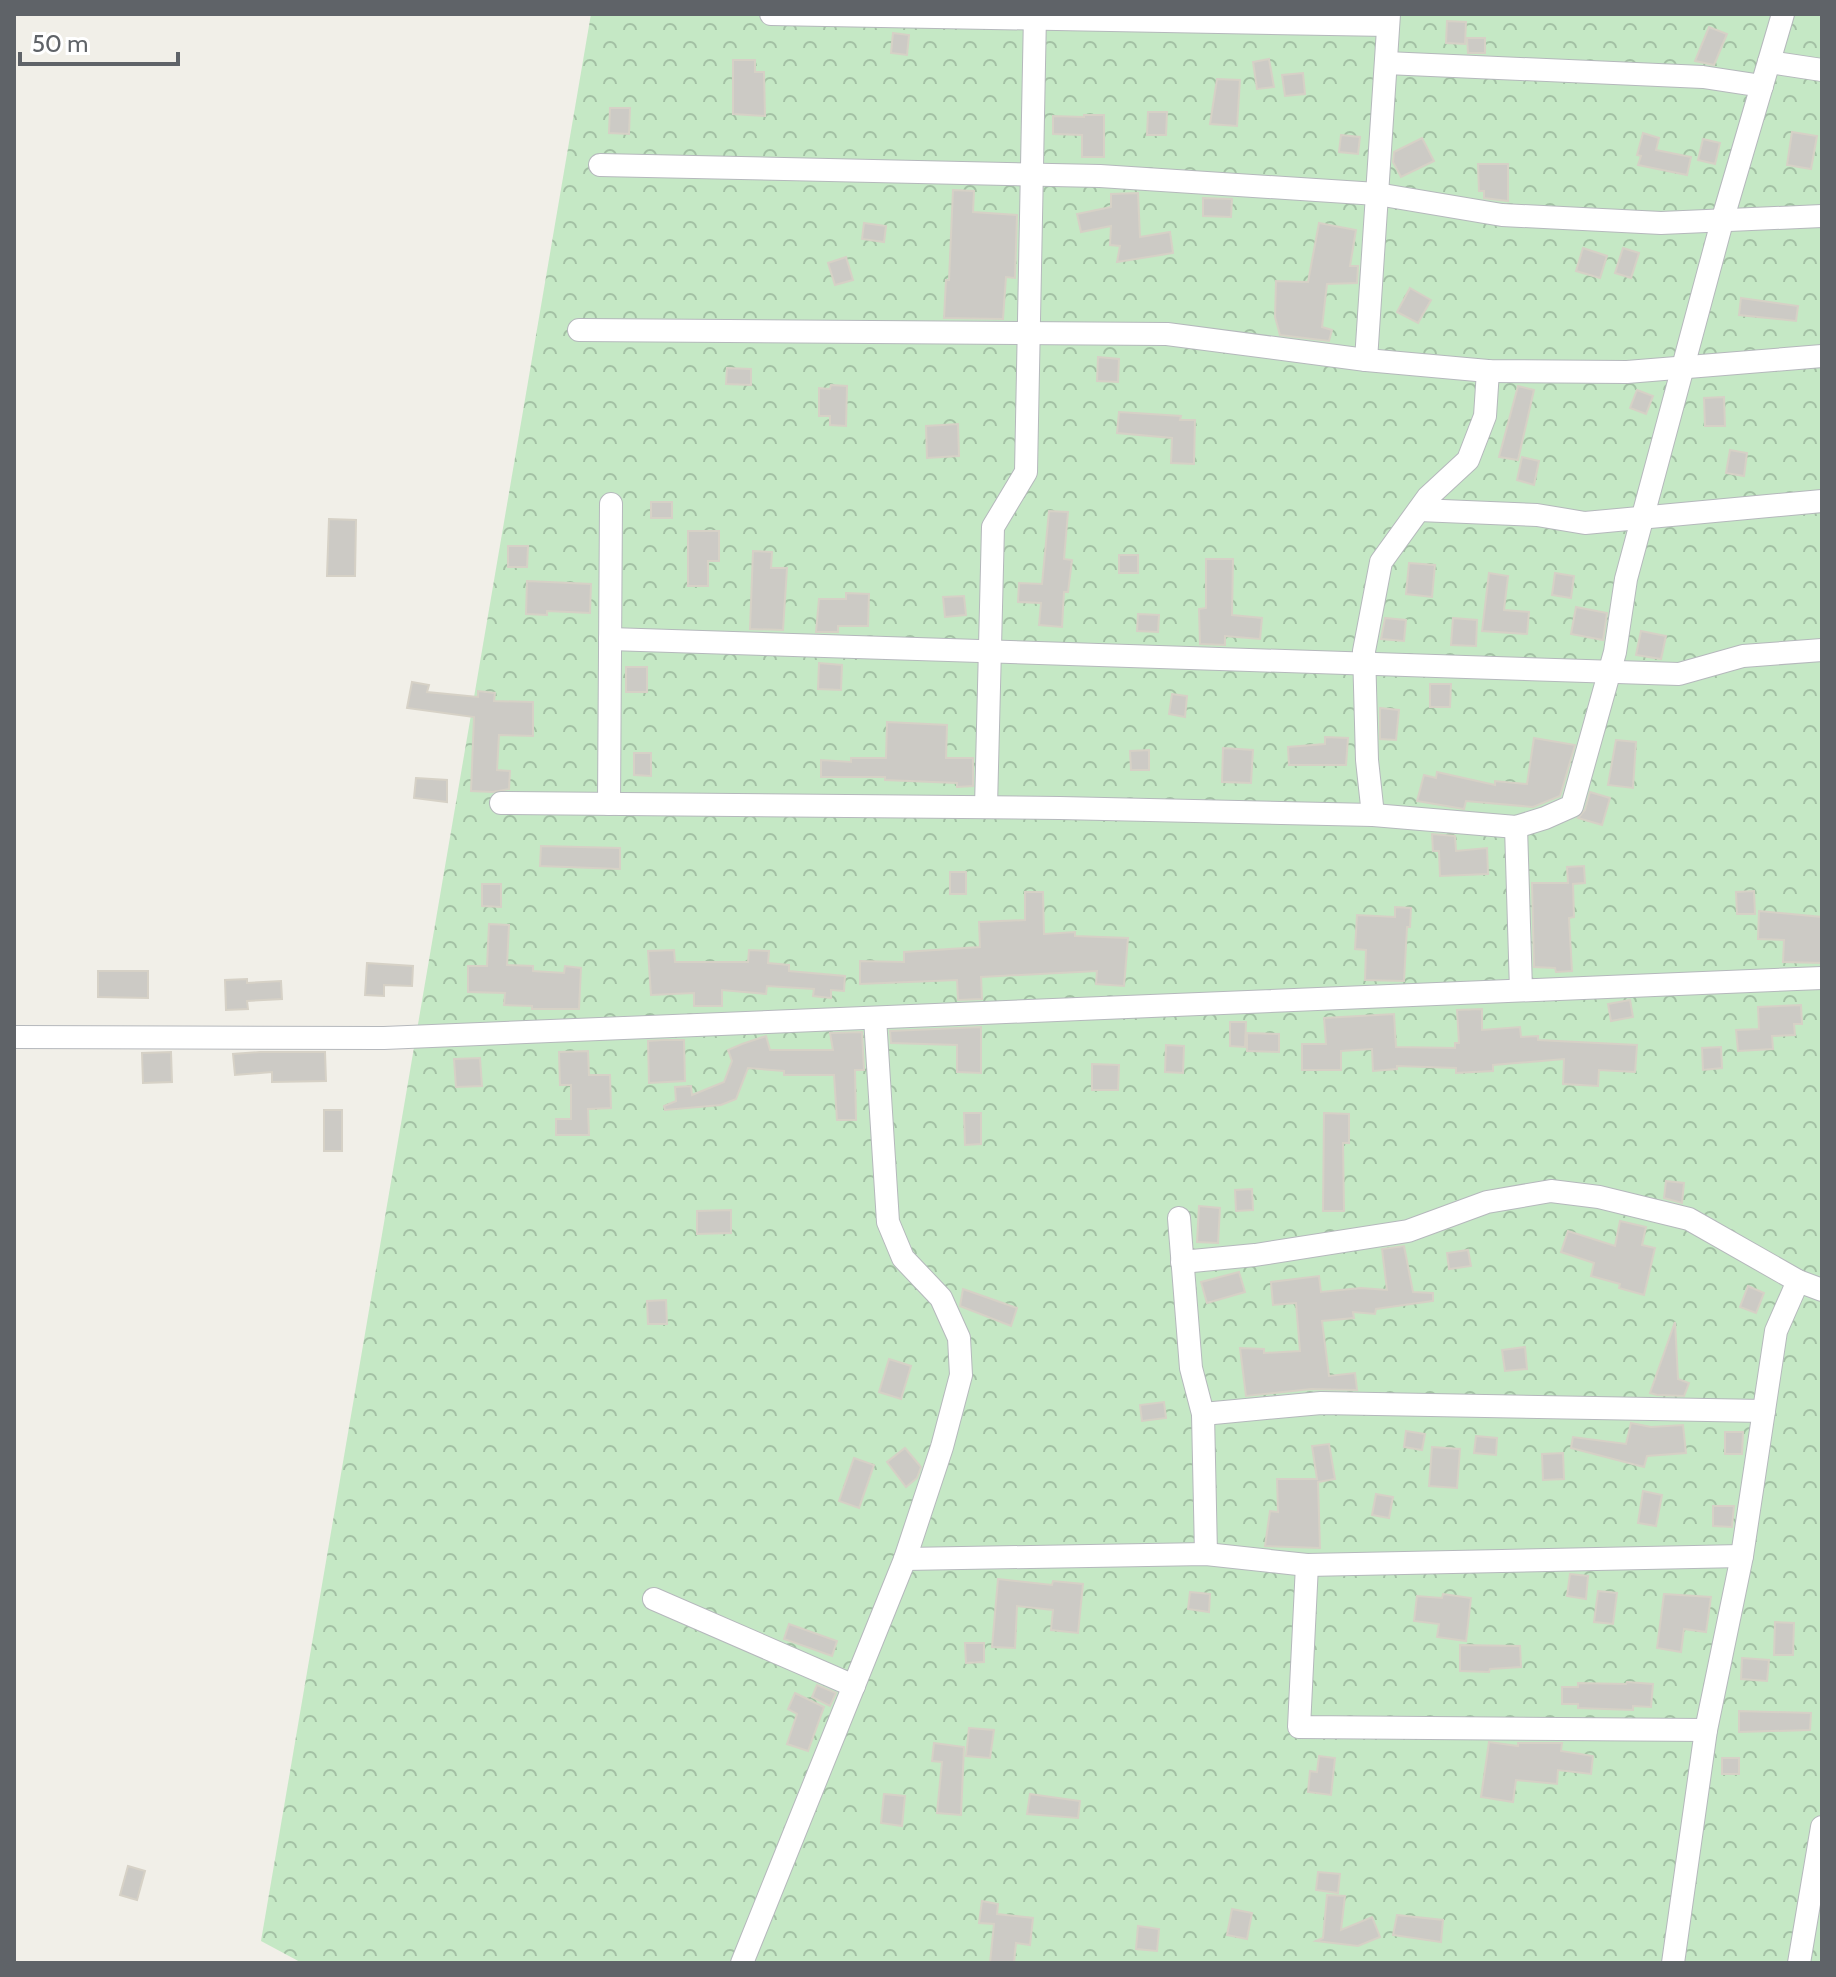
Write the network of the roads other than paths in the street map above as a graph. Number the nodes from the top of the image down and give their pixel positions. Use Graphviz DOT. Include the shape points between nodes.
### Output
graph roads {
  1 [pos="771,14"];
  2 [pos="1783,14"];
  3 [pos="1035,16"];
  4 [pos="1389,20"];
  5 [pos="1769,62"];
  6 [pos="1386,63"];
  7 [pos="1822,70"];
  8 [pos="1762,86"];
  9 [pos="600,165"];
  10 [pos="1032,174"];
  11 [pos="1377,194"];
  12 [pos="1822,216"];
  13 [pos="1723,221"];
  14 [pos="579,330"];
  15 [pos="1029,333"];
  16 [pos="1822,356"];
  17 [pos="1366,360"];
  18 [pos="1684,367"];
  19 [pos="1488,371"];
  20 [pos="1822,501"];
  21 [pos="611,504"];
  22 [pos="1419,510"];
  23 [pos="1643,519"];
  24 [pos="610,639"];
  25 [pos="1822,650"];
  26 [pos="990,651"];
  27 [pos="1365,662"];
  28 [pos="1610,670"];
  29 [pos="501,803"];
  30 [pos="609,804"];
  31 [pos="986,807"];
  32 [pos="1373,815"];
  33 [pos="1516,827"];
  34 [pos="1822,978"];
  35 [pos="1521,990"];
  36 [pos="875,1018"];
  37 [pos="14,1037"];
  38 [pos="1179,1218"];
  39 [pos="1182,1262"];
  40 [pos="1798,1281"];
  41 [pos="1822,1290"];
  42 [pos="1764,1411"];
  43 [pos="1203,1414"];
  44 [pos="1206,1554"];
  45 [pos="1742,1556"];
  46 [pos="905,1559"];
  47 [pos="1307,1565"];
  48 [pos="654,1599"];
  49 [pos="854,1686"];
  50 [pos="1706,1730"];
  51 [pos="1822,1827"];
  52 [pos="742,1963"];
  53 [pos="1673,1963"];
  54 [pos="1799,1963"];
  1 -- 3 [label="street"];
  2 -- 5 [label="street"];
  3 -- 4 [label="street"];
  3 -- 10 [label="street"];
  4 -- 6 [label="street"];
  5 -- 7 [label="street"];
  5 -- 8 [label="street"];
  6 -- 8 [label="street" via="1703,77"];
  6 -- 11 [label="street"];
  8 -- 13 [label="street"];
  9 -- 10 [label="street"];
  10 -- 11 [label="street"];
  10 -- 15 [label="street"];
  11 -- 13 [label="street" via="1502,215"];
  11 -- 17 [label="street"];
  12 -- 13 [label="street"];
  13 -- 18 [label="street"];
  14 -- 15 [label="street"];
  15 -- 17 [label="street" via="1167,334"];
  15 -- 26 [label="street" via="1026,472 993,527"];
  16 -- 18 [label="street"];
  17 -- 19 [label="street"];
  18 -- 19 [label="street"];
  18 -- 23 [label="street"];
  19 -- 22 [label="street" via="1485,416 1468,460"];
  20 -- 23 [label="street"];
  21 -- 24 [label="street"];
  22 -- 23 [label="street" via="1537,515 1585,523"];
  22 -- 27 [label="street" via="1381,562"];
  23 -- 28 [label="street"];
  24 -- 26 [label="street"];
  24 -- 30 [label="street"];
  25 -- 28 [label="street" via="1743,656 1679,674"];
  26 -- 27 [label="street"];
  26 -- 31 [label="street"];
  27 -- 28 [label="street"];
  27 -- 32 [label="street"];
  28 -- 33 [label="street" via="1572,806"];
  29 -- 30 [label="street"];
  30 -- 31 [label="street"];
  31 -- 32 [label="street"];
  32 -- 33 [label="street"];
  33 -- 35 [label="street"];
  34 -- 35 [label="street"];
  35 -- 36 [label="street"];
  36 -- 37 [label="street" via="384,1038"];
  36 -- 46 [label="street" via="888,1222 903,1258 941,1298 959,1338 961,1375"];
  38 -- 39 [label="street"];
  39 -- 40 [label="street" via="1408,1231 1487,1202 1551,1191 1689,1219"];
  39 -- 43 [label="street" via="1191,1368"];
  40 -- 41 [label="street"];
  40 -- 42 [label="street" via="1776,1331"];
  42 -- 43 [label="street" via="1321,1403"];
  42 -- 45 [label="street"];
  43 -- 44 [label="street"];
  44 -- 46 [label="street"];
  44 -- 47 [label="street"];
  45 -- 47 [label="street"];
  45 -- 50 [label="street"];
  46 -- 49 [label="street"];
  47 -- 50 [label="street" via="1299,1727"];
  48 -- 49 [label="street"];
  49 -- 52 [label="street"];
  50 -- 53 [label="street"];
  51 -- 54 [label="street"];
}
